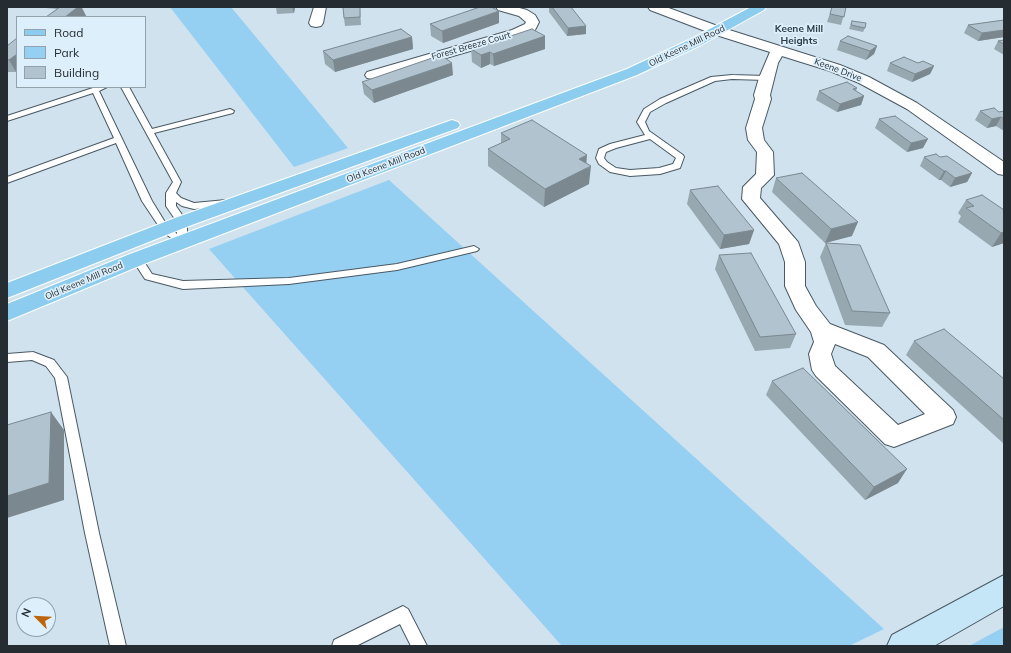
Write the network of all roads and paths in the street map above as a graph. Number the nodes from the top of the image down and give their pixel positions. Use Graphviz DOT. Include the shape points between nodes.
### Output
graph roads {
  1 [pos="320,7"];
  2 [pos="502,7"];
  3 [pos="760,7"];
  4 [pos="659,8"];
  5 [pos="316,24"];
  6 [pos="710,24"];
  7 [pos="778,50"];
  8 [pos="372,75"];
  9 [pos="766,78"];
  10 [pos="100,88"];
  11 [pos="126,88"];
  12 [pos="94,90"];
  13 [pos="230,111"];
  14 [pos="7,119"];
  15 [pos="150,132"];
  16 [pos="651,136"];
  17 [pos="118,140"];
  18 [pos="1004,170"];
  19 [pos="7,180"];
  20 [pos="171,192"];
  21 [pos="242,200"];
  22 [pos="176,231"];
  23 [pos="474,249"];
  24 [pos="137,259"];
  25 [pos="7,291"];
  26 [pos="7,313"];
  27 [pos="822,330"];
  28 [pos="7,358"];
  29 [pos="1004,590"];
  30 [pos="118,646"];
  31 [pos="340,646"];
  32 [pos="418,646"];
  33 [pos="903,646"];
  1 -- 5 [label="street"];
  2 -- 8 [label="street, Forest Breeze Court" via="523,13 533,22 530,27 517,33"];
  3 -- 6 [label="main road, Old Keene Mill Road"];
  4 -- 6 [label="street, Keene Drive"];
  6 -- 7 [label="street, Keene Drive"];
  6 -- 21 [label="main road, Old Keene Mill Road" via="578,78"];
  6 -- 22 [label="main road, Old Keene Mill Road" via="656,61 583,92"];
  7 -- 9 [label="street"];
  7 -- 18 [label="street, Keene Drive" via="836,68 877,86 931,119"];
  9 -- 16 [label="lane" via="714,79 663,101 647,111 641,122"];
  9 -- 27 [label="street" via="754,128 756,140 765,152 765,175 752,187 751,199 788,242 794,262 795,286 807,310"];
  10 -- 12 [label="lane"];
  11 -- 15 [label="lane"];
  12 -- 14 [label="lane"];
  12 -- 17 [label="lane"];
  13 -- 15 [label="lane"];
  15 -- 20 [label="lane" via="177,182"];
  16 -- 16 [label="lane" via="680,157 676,166 660,171 630,173 613,170 603,164 600,158 602,151"];
  17 -- 19 [label="lane"];
  17 -- 22 [label="lane" via="147,201"];
  20 -- 21 [label="lane" via="178,200 194,206"];
  20 -- 22 [label="lane"];
  21 -- 22 [label="main road, Old Keene Mill Road"];
  22 -- 24 [label="main road, Old Keene Mill Road"];
  22 -- 25 [label="main road, Old Keene Mill Road"];
  23 -- 24 [label="lane" via="396,267 296,280 183,285 149,276"];
  24 -- 26 [label="main road, Old Keene Mill Road"];
  27 -- 27 [label="street" via="825,342 820,354 824,370 894,438 944,417 876,351"];
  28 -- 30 [label="lane" via="33,356 50,364 61,377 92,533"];
  29 -- 33 [label="main road"];
  31 -- 32 [label="lane" via="403,614"];
}
